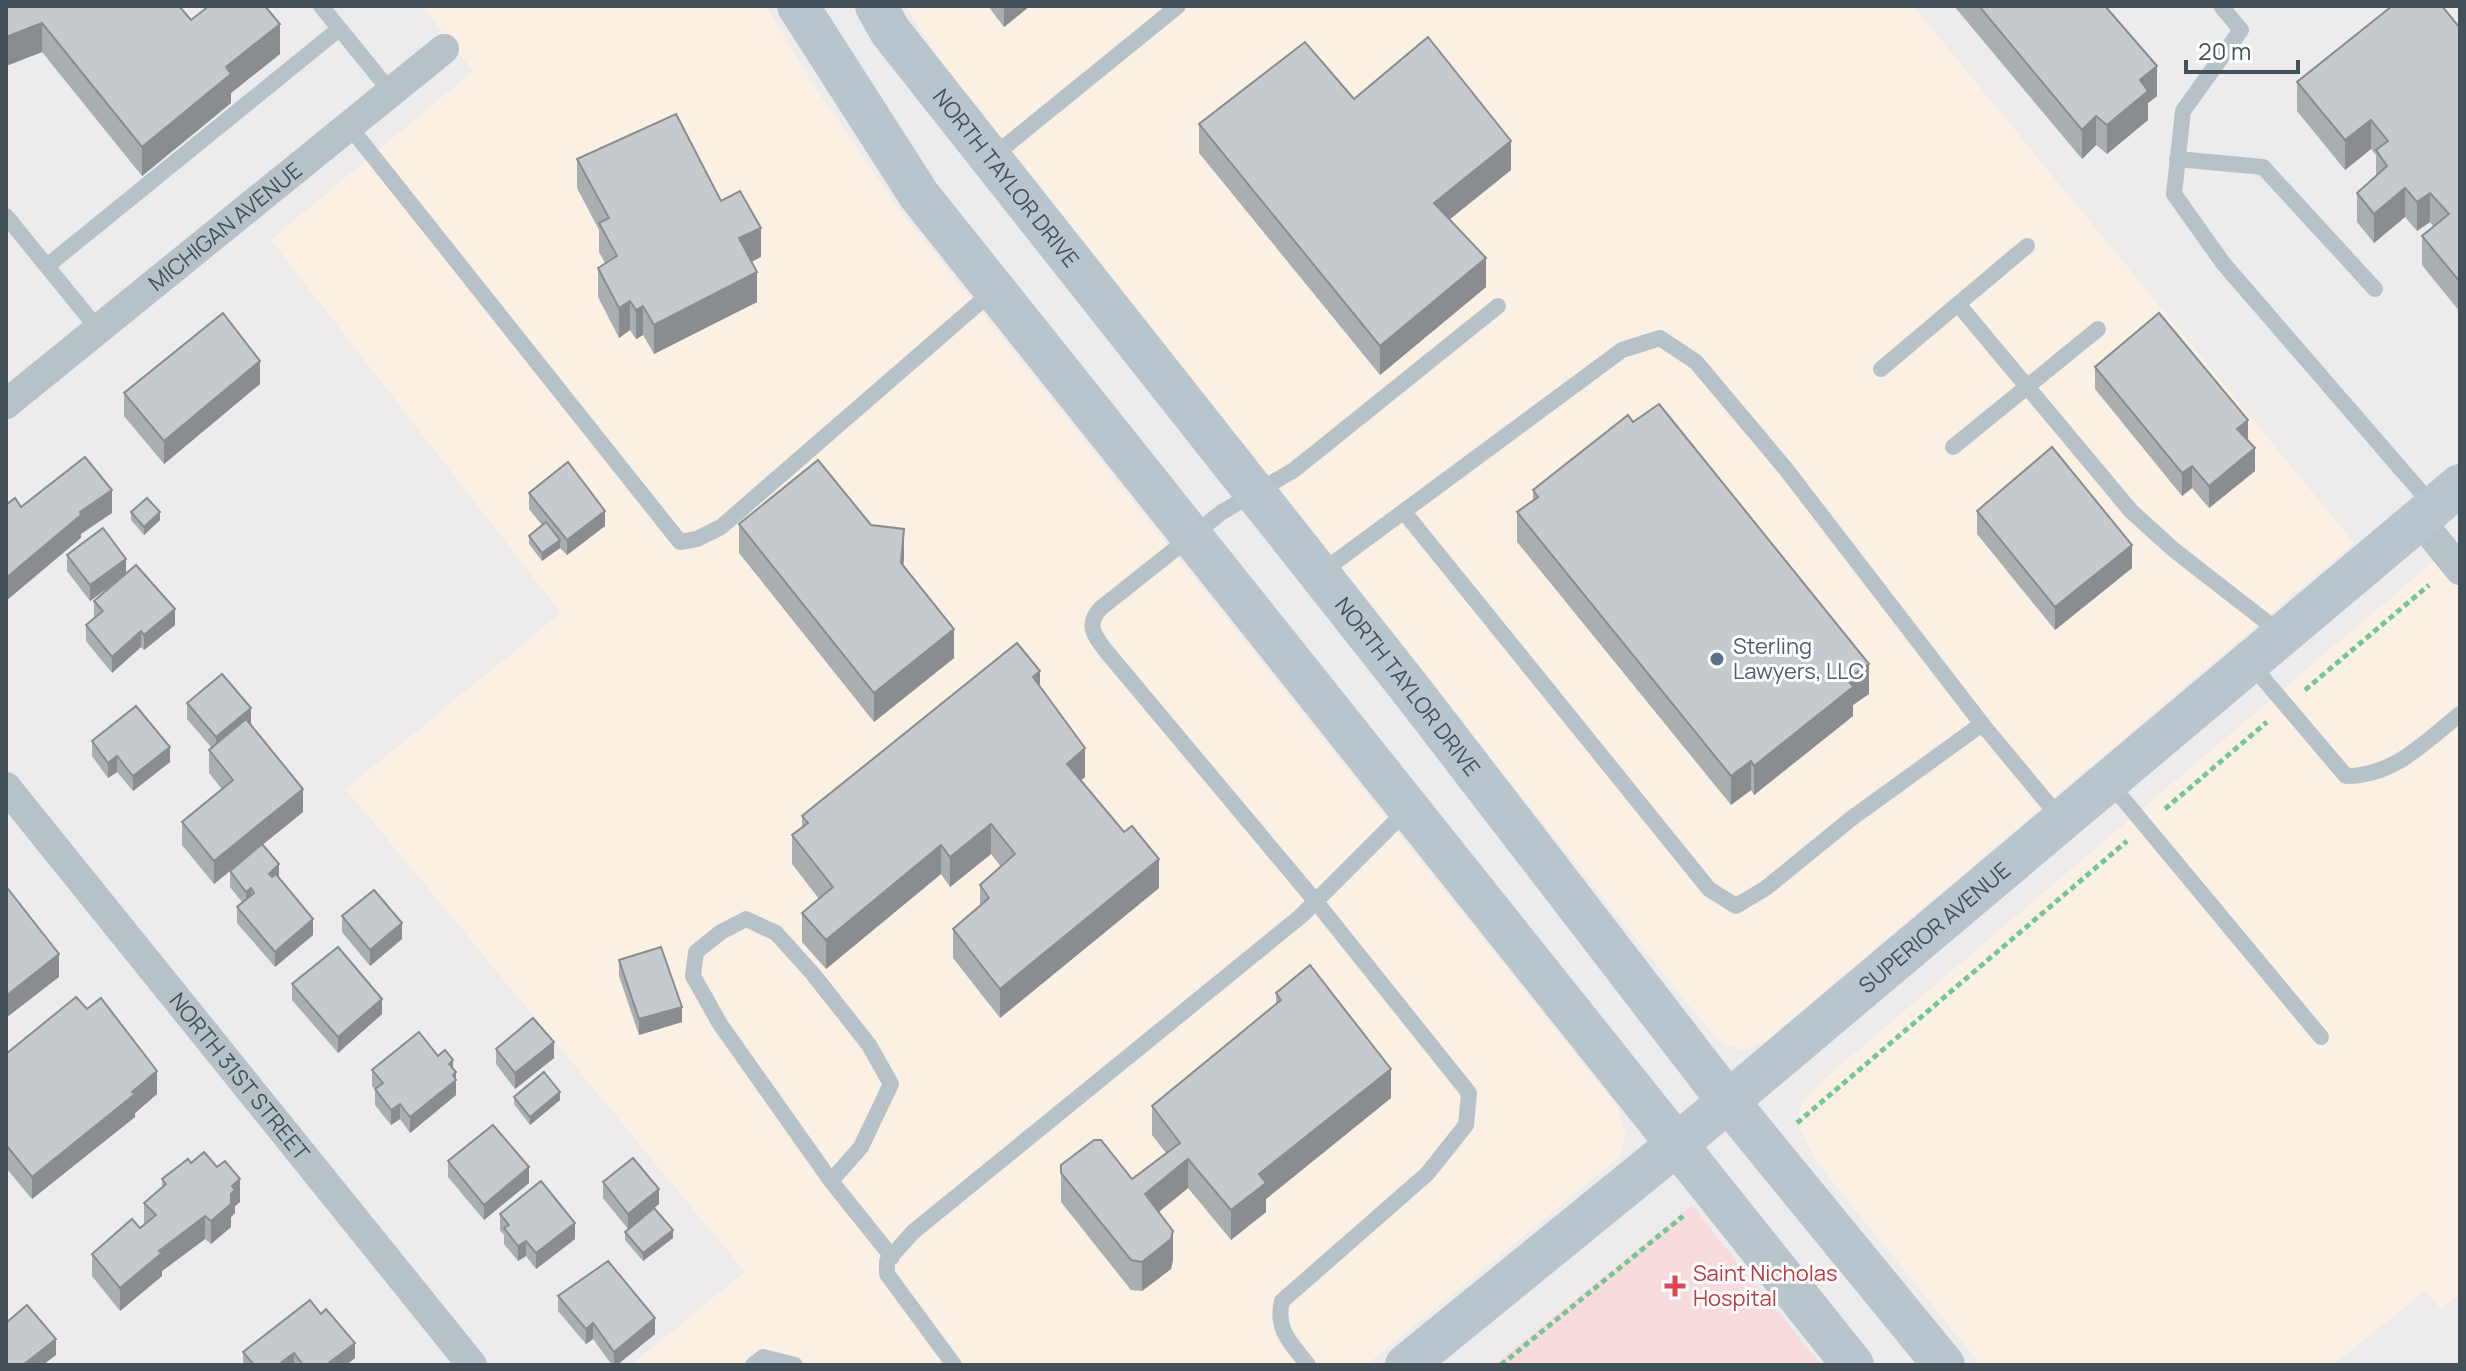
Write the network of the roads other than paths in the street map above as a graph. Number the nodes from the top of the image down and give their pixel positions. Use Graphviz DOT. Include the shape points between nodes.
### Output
graph roads {
  1 [pos="321,6"];
  2 [pos="798,6"];
  3 [pos="876,6"];
  4 [pos="1178,6"];
  5 [pos="2221,6"];
  6 [pos="339,29"];
  7 [pos="444,49"];
  8 [pos="391,92"];
  9 [pos="349,126"];
  10 [pos="991,158"];
  11 [pos="2177,159"];
  12 [pos="6,216"];
  13 [pos="2027,246"];
  14 [pos="47,266"];
  15 [pos="2375,289"];
  16 [pos="994,290"];
  17 [pos="1958,304"];
  18 [pos="1498,306"];
  19 [pos="98,329"];
  20 [pos="2098,329"];
  21 [pos="1881,369"];
  22 [pos="2028,388"];
  23 [pos="6,404"];
  24 [pos="1953,447"];
  25 [pos="1255,493"];
  26 [pos="2438,504"];
  27 [pos="1404,512"];
  28 [pos="1191,536"];
  29 [pos="2457,567"];
  30 [pos="1319,574"];
  31 [pos="2283,635"];
  32 [pos="2250,663"];
  33 [pos="2460,714"];
  34 [pos="1982,724"];
  35 [pos="2108,780"];
  36 [pos="6,787"];
  37 [pos="1409,808"];
  38 [pos="2061,820"];
  39 [pos="1317,903"];
  40 [pos="2321,1037"];
  41 [pos="1727,1100"];
  42 [pos="1675,1146"];
  43 [pos="831,1181"];
  44 [pos="892,1257"];
  45 [pos="472,1365"];
  46 [pos="753,1365"];
  47 [pos="795,1365"];
  48 [pos="954,1365"];
  49 [pos="1308,1365"];
  50 [pos="1406,1365"];
  51 [pos="1853,1365"];
  52 [pos="1944,1365"];
  1 -- 6 [label="lane"];
  2 -- 16 [label="main road" via="919,195"];
  3 -- 10 [label="main road, NORTH TAYLOR DRIVE"];
  4 -- 10 [label="lane"];
  5 -- 11 [label="lane" via="2241,30 2183,111"];
  6 -- 8 [label="lane"];
  6 -- 14 [label="lane"];
  7 -- 8 [label="street, MICHIGAN AVENUE"];
  8 -- 9 [label="street, MICHIGAN AVENUE"];
  9 -- 16 [label="lane" via="680,542 721,527"];
  9 -- 19 [label="street, MICHIGAN AVENUE"];
  10 -- 25 [label="main road, NORTH TAYLOR DRIVE"];
  11 -- 15 [label="lane" via="2263,167"];
  11 -- 26 [label="lane" via="2174,194 2223,263"];
  12 -- 14 [label="lane"];
  13 -- 17 [label="lane"];
  14 -- 19 [label="lane"];
  16 -- 28 [label="main road"];
  17 -- 21 [label="lane"];
  17 -- 22 [label="lane"];
  18 -- 25 [label="lane" via="1294,470"];
  19 -- 23 [label="street, MICHIGAN AVENUE"];
  20 -- 22 [label="lane"];
  22 -- 24 [label="lane"];
  22 -- 31 [label="lane" via="2131,511"];
  25 -- 28 [label="lane"];
  25 -- 30 [label="main road, NORTH TAYLOR DRIVE"];
  26 -- 29 [label="street"];
  26 -- 31 [label="main road, SUPERIOR AVENUE"];
  27 -- 30 [label="lane"];
  27 -- 34 [label="lane" via="1622,350 1660,338 1696,362 1785,468"];
  27 -- 34 [label="lane" via="1709,889 1736,906"];
  28 -- 37 [label="main road"];
  28 -- 39 [label="lane" via="1101,608 1091,630"];
  30 -- 41 [label="main road, NORTH TAYLOR DRIVE"];
  31 -- 32 [label="main road, SUPERIOR AVENUE"];
  32 -- 33 [label="lane" via="2346,776 2370,776 2396,765"];
  32 -- 35 [label="main road, SUPERIOR AVENUE"];
  34 -- 38 [label="lane"];
  35 -- 38 [label="main road, SUPERIOR AVENUE"];
  35 -- 40 [label="lane"];
  36 -- 45 [label="street, NORTH 31ST STREET"];
  37 -- 39 [label="lane"];
  37 -- 42 [label="main road"];
  38 -- 41 [label="main road, SUPERIOR AVENUE"];
  39 -- 44 [label="lane" via="913,1232"];
  39 -- 49 [label="lane" via="1469,1093 1466,1125 1427,1174 1282,1301 1282,1331"];
  41 -- 42 [label="main road, SUPERIOR AVENUE"];
  41 -- 52 [label="main road, NORTH TAYLOR DRIVE"];
  42 -- 50 [label="main road, SUPERIOR AVENUE"];
  42 -- 51 [label="main road"];
  43 -- 43 [label="lane" via="861,1147 891,1084 869,1045 813,974 776,933 746,919 696,952 693,976 720,1024"];
  43 -- 44 [label="lane"];
  44 -- 48 [label="lane" via="887,1274"];
  46 -- 47 [label="lane" via="763,1357"];
}
